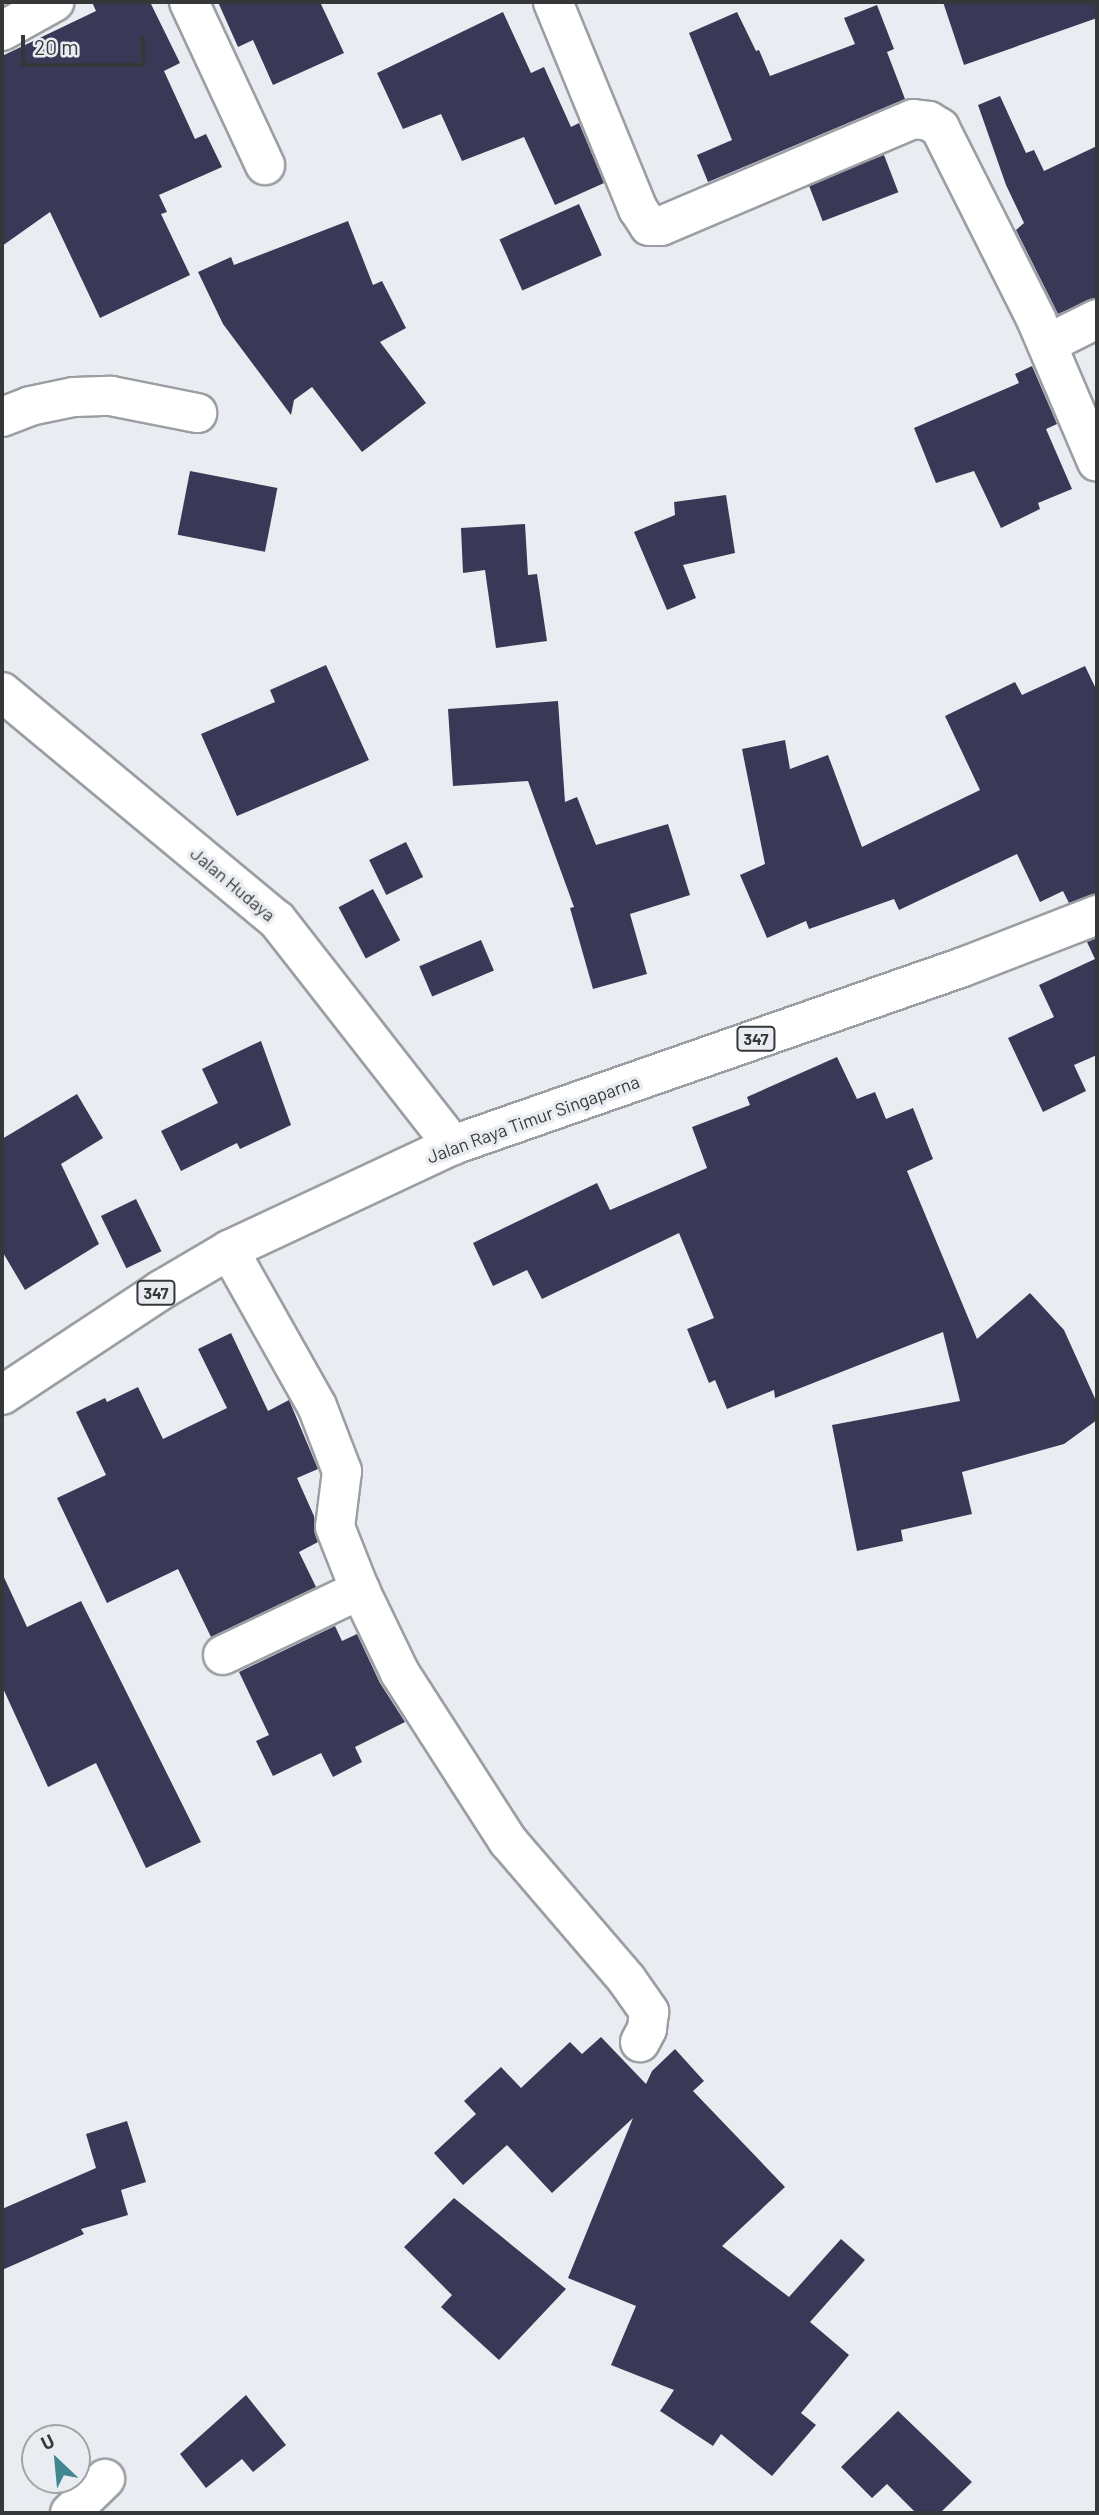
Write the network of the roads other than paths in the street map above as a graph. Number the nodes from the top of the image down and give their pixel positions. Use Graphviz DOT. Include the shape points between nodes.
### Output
graph roads {
  1 [pos="54,2"];
  2 [pos="189,2"];
  3 [pos="553,2"];
  4 [pos="2,31"];
  5 [pos="265,165"];
  6 [pos="1097,319"];
  7 [pos="1047,344"];
  8 [pos="197,413"];
  9 [pos="2,417"];
  10 [pos="1097,461"];
  11 [pos="2,692"];
  12 [pos="1097,915"];
  13 [pos="453,1145"];
  14 [pos="229,1250"];
  15 [pos="2,1395"];
  16 [pos="360,1590"];
  17 [pos="223,1656"];
  18 [pos="640,2042"];
  19 [pos="105,2479"];
  20 [pos="70,2513"];
  1 -- 4 [label="street"];
  2 -- 5 [label="street"];
  3 -- 7 [label="street" via="649,226 661,226 913,119 929,121 940,128"];
  6 -- 7 [label="street"];
  7 -- 10 [label="street"];
  8 -- 9 [label="street" via="111,396 74,397"];
  11 -- 13 [label="street, Jalan Hudaya" via="277,920"];
  12 -- 13 [label="street, Jalan Raya Timur Singaparna / 347" via="963,967"];
  13 -- 14 [label="street, Jalan Raya Timur Singaparna / 347"];
  14 -- 15 [label="street, Jalan Raya Timur Singaparna / 347"];
  14 -- 16 [label="street" via="317,1406 342,1471 335,1527"];
  16 -- 17 [label="street"];
  16 -- 18 [label="street" via="400,1673 508,1841 649,2012"];
  19 -- 20 [label="street"];
}
